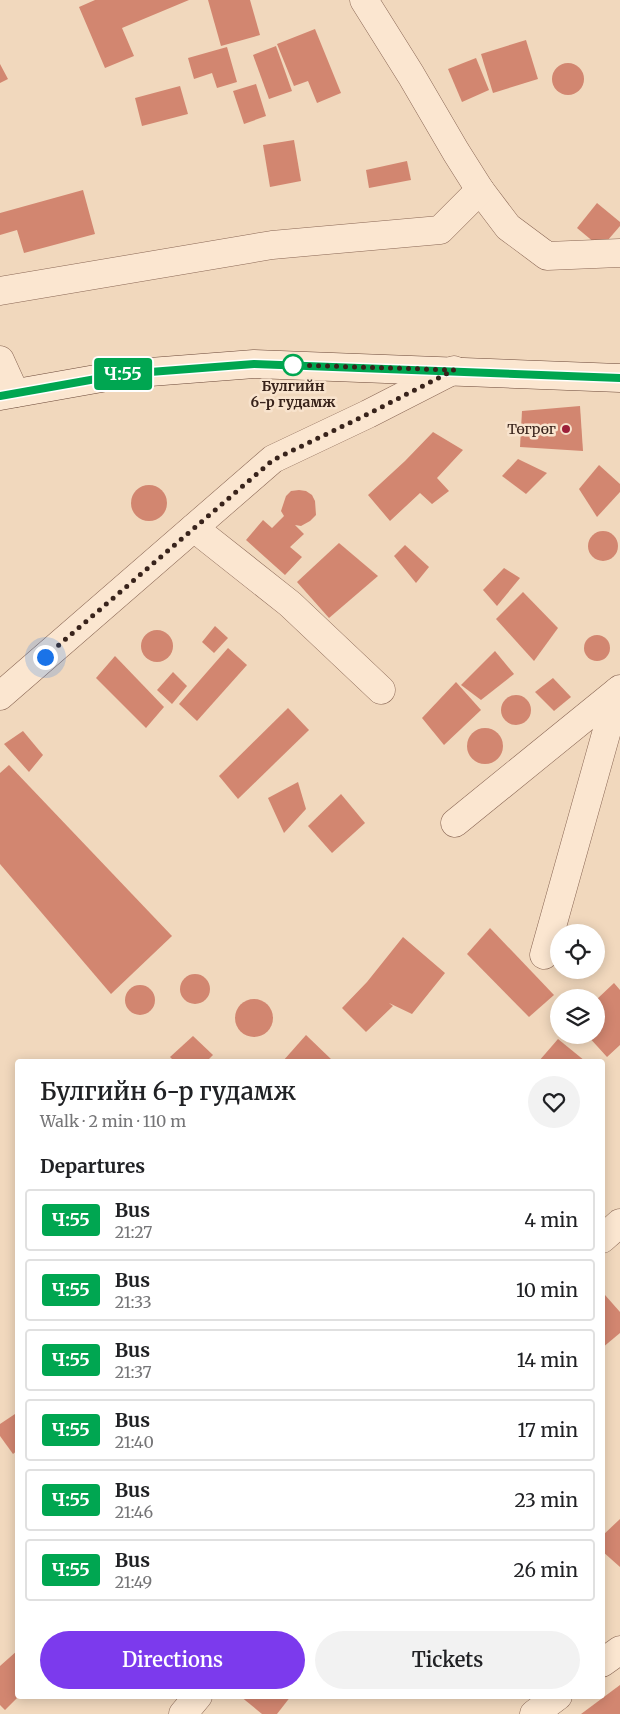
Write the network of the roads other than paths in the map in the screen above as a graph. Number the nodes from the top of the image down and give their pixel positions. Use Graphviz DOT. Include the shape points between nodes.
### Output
graph roads {
  1 [pos="364,0"];
  2 [pos="480,190"];
  3 [pos="620,253"];
  4 [pos="0,291"];
  5 [pos="0,360"];
  6 [pos="454,370"];
  7 [pos="620,378"];
  8 [pos="7,394"];
  9 [pos="194,528"];
  10 [pos="381,690"];
  11 [pos="619,690"];
  12 [pos="0,696"];
  13 [pos="455,823"];
  14 [pos="544,955"];
  15 [pos="620,1223"];
  16 [pos="605,1236"];
  17 [pos="620,1650"];
  18 [pos="605,1661"];
  19 [pos="196,1699"];
  20 [pos="554,1699"];
  21 [pos="183,1714"];
  22 [pos="534,1714"];
  1 -- 2 [label="street"];
  2 -- 3 [label="street" via="508,227 547,256"];
  2 -- 4 [label="street" via="440,230 272,245"];
  5 -- 8 [label="street"];
  6 -- 7 [label="street"];
  6 -- 8 [label="street" via="254,364 124,374"];
  6 -- 9 [label="street" via="273,460"];
  9 -- 10 [label="street" via="290,604"];
  9 -- 12 [label="street"];
  11 -- 13 [label="street"];
  11 -- 14 [label="street"];
  15 -- 16 [label="street"];
  17 -- 18 [label="street"];
  19 -- 21 [label="street"];
  20 -- 22 [label="street"];
}
